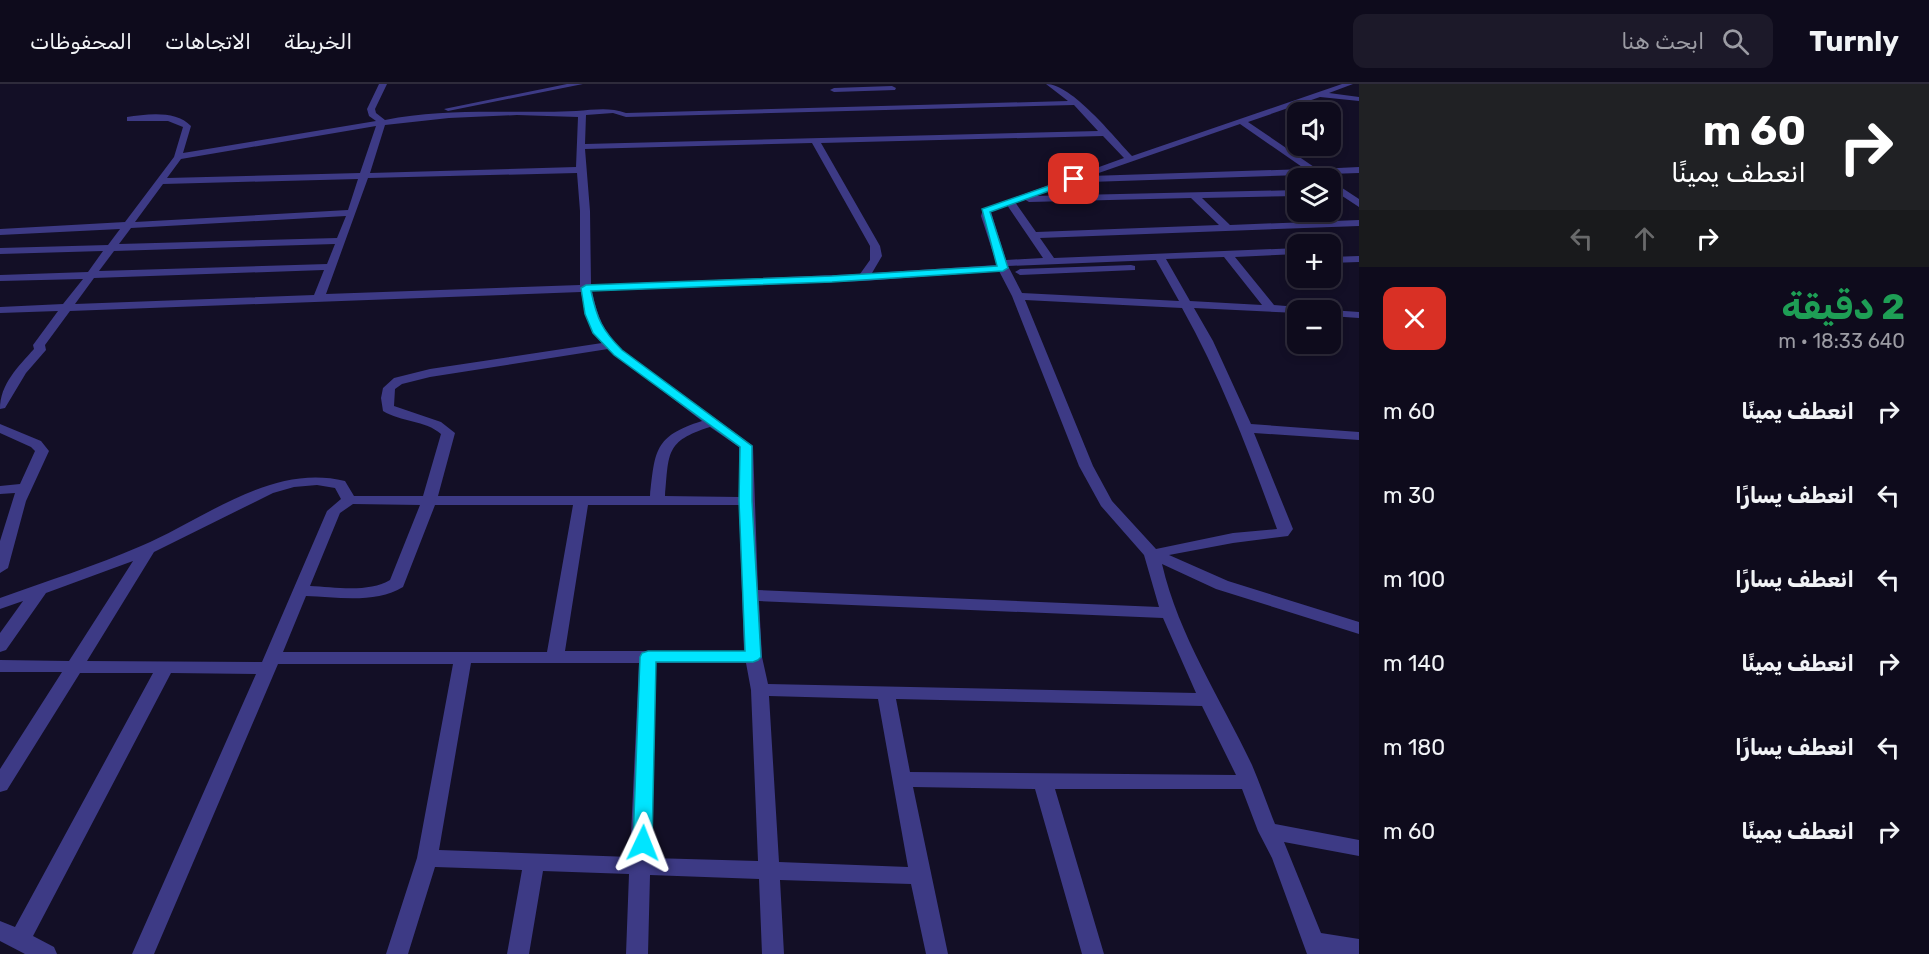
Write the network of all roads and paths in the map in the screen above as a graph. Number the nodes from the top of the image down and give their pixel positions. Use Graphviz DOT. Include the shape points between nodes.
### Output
graph roads {
  1 [pos="383,84"];
  2 [pos="579,84"];
  3 [pos="1050,84"];
  4 [pos="1349,84"];
  5 [pos="832,87"];
  6 [pos="892,88"];
  7 [pos="1315,94"];
  8 [pos="566,99"];
  9 [pos="1359,99"];
  10 [pos="1076,103"];
  11 [pos="845,108"];
  12 [pos="577,112"];
  13 [pos="407,118"];
  14 [pos="130,119"];
  15 [pos="1241,121"];
  16 [pos="382,123"];
  17 [pos="1105,133"];
  18 [pos="815,141"];
  19 [pos="580,147"];
  20 [pos="178,157"];
  21 [pos="1130,159"];
  22 [pos="1151,160"];
  23 [pos="1309,168"];
  24 [pos="581,170"];
  25 [pos="1359,170"];
  26 [pos="1341,171"];
  27 [pos="1287,173"];
  28 [pos="1247,174"];
  29 [pos="365,176"];
  30 [pos="1173,176"];
  31 [pos="1074,179"];
  32 [pos="162,181"];
  33 [pos="1342,191"];
  34 [pos="1359,191"];
  35 [pos="1287,193"];
  36 [pos="1272,194"];
  37 [pos="1195,196"];
  38 [pos="1011,200"];
  39 [pos="1359,204"];
  40 [pos="352,213"];
  41 [pos="1359,223"];
  42 [pos="127,226"];
  43 [pos="1228,228"];
  44 [pos="0,232"];
  45 [pos="1032,235"];
  46 [pos="341,241"];
  47 [pos="112,247"];
  48 [pos="1359,249"];
  49 [pos="1341,250"];
  50 [pos="1287,251"];
  51 [pos="0,252"];
  52 [pos="1227,254"];
  53 [pos="1359,259"];
  54 [pos="1050,260"];
  55 [pos="1341,260"];
  56 [pos="1162,261"];
  57 [pos="1287,262"];
  58 [pos="1235,264"];
  59 [pos="331,267"];
  60 [pos="1003,268"];
  61 [pos="93,275"];
  62 [pos="0,278"];
  63 [pos="863,278"];
  64 [pos="586,288"];
  65 [pos="1018,296"];
  66 [pos="319,297"];
  67 [pos="1186,303"];
  68 [pos="69,307"];
  69 [pos="1271,309"];
  70 [pos="0,310"];
  71 [pos="1287,310"];
  72 [pos="1341,314"];
  73 [pos="1359,315"];
  74 [pos="610,345"];
  75 [pos="0,405"];
  76 [pos="712,422"];
  77 [pos="1245,428"];
  78 [pos="1,430"];
  79 [pos="1359,436"];
  80 [pos="25,488"];
  81 [pos="0,490"];
  82 [pos="430,498"];
  83 [pos="349,500"];
  84 [pos="581,500"];
  85 [pos="657,501"];
  86 [pos="746,501"];
  87 [pos="149,549"];
  88 [pos="1152,554"];
  89 [pos="0,568"];
  90 [pos="41,588"];
  91 [pos="300,591"];
  92 [pos="749,595"];
  93 [pos="0,604"];
  94 [pos="1169,613"];
  95 [pos="1359,628"];
  96 [pos="0,646"];
  97 [pos="464,657"];
  98 [pos="555,657"];
  99 [pos="648,657"];
  100 [pos="753,657"];
  101 [pos="270,663"];
  102 [pos="74,665"];
  103 [pos="0,666"];
  104 [pos="166,666"];
  105 [pos="760,690"];
  106 [pos="886,692"];
  107 [pos="1208,700"];
  108 [pos="902,779"];
  109 [pos="1043,782"];
  110 [pos="1250,782"];
  111 [pos="0,785"];
  112 [pos="1268,831"];
  113 [pos="1359,848"];
  114 [pos="426,858"];
  115 [pos="534,863"];
  116 [pos="642,866"];
  117 [pos="768,872"];
  118 [pos="920,876"];
  119 [pos="10,934"];
  120 [pos="1316,947"];
  121 [pos="1359,949"];
  122 [pos="46,954"];
  123 [pos="142,954"];
  124 [pos="397,954"];
  125 [pos="518,954"];
  126 [pos="637,954"];
  127 [pos="773,954"];
  128 [pos="937,954"];
  129 [pos="1093,954"];
  1 -- 16 [label="street" via="371,110"];
  2 -- 8 [label="street"];
  3 -- 10 [label="street"];
  4 -- 7 [label="street"];
  5 -- 6 [label="street"];
  5 -- 11 [label="street"];
  7 -- 9 [label="street"];
  7 -- 15 [label="street"];
  8 -- 12 [label="street"];
  8 -- 13 [label="street"];
  8 -- 13 [label="street"];
  10 -- 11 [label="street"];
  10 -- 17 [label="street"];
  11 -- 12 [label="street" via="626,115 613,111"];
  12 -- 19 [label="street" via="582,115"];
  13 -- 16 [label="street"];
  14 -- 20 [label="street" via="186,123"];
  15 -- 22 [label="street"];
  15 -- 23 [label="street"];
  16 -- 20 [label="street"];
  16 -- 29 [label="street"];
  17 -- 18 [label="street"];
  17 -- 21 [label="street"];
  18 -- 19 [label="street"];
  18 -- 63 [label="street" via="876,244 878,253"];
  19 -- 24 [label="street"];
  20 -- 32 [label="street"];
  21 -- 22 [label="street"];
  21 -- 31 [label="street"];
  22 -- 30 [label="street"];
  24 -- 29 [label="street"];
  24 -- 64 [label="street"];
  25 -- 26 [label="street"];
  27 -- 28 [label="street"];
  28 -- 30 [label="street"];
  28 -- 36 [label="street"];
  29 -- 32 [label="street"];
  29 -- 40 [label="street"];
  30 -- 31 [label="street"];
  30 -- 37 [label="street"];
  31 -- 38 [label="street"];
  32 -- 42 [label="street"];
  33 -- 34 [label="street"];
  33 -- 39 [label="street"];
  35 -- 36 [label="street"];
  36 -- 37 [label="street"];
  37 -- 38 [label="street"];
  37 -- 43 [label="street"];
  38 -- 45 [label="street"];
  38 -- 60 [label="street" via="986,211"];
  40 -- 42 [label="street"];
  40 -- 46 [label="street"];
  41 -- 43 [label="street"];
  42 -- 44 [label="street"];
  42 -- 47 [label="street"];
  43 -- 45 [label="street"];
  45 -- 54 [label="street"];
  46 -- 47 [label="street"];
  46 -- 59 [label="street"];
  47 -- 51 [label="street"];
  47 -- 61 [label="street"];
  48 -- 49 [label="street"];
  50 -- 52 [label="street"];
  52 -- 56 [label="street"];
  52 -- 58 [label="street"];
  53 -- 55 [label="street"];
  54 -- 56 [label="street"];
  54 -- 60 [label="street"];
  56 -- 58 [label="street"];
  56 -- 60 [label="street"];
  56 -- 67 [label="street"];
  57 -- 58 [label="street"];
  58 -- 69 [label="street"];
  59 -- 61 [label="street"];
  59 -- 66 [label="street"];
  60 -- 63 [label="street"];
  60 -- 65 [label="street"];
  61 -- 62 [label="street"];
  61 -- 68 [label="street"];
  63 -- 64 [label="street"];
  64 -- 66 [label="street"];
  64 -- 74 [label="street" via="598,333"];
  65 -- 67 [label="street"];
  65 -- 88 [label="street" via="1086,466 1106,503"];
  66 -- 68 [label="street"];
  67 -- 69 [label="street"];
  67 -- 77 [label="street" via="1208,341"];
  68 -- 70 [label="street"];
  68 -- 75 [label="street"];
  69 -- 71 [label="street"];
  72 -- 73 [label="street"];
  74 -- 76 [label="street"];
  74 -- 82 [label="street" via="430,373 398,381 389,388 388,408 398,416 436,425 448,433"];
  76 -- 85 [label="street" via="672,437 661,462"];
  76 -- 86 [label="street" via="746,446"];
  77 -- 79 [label="street"];
  77 -- 88 [label="street" via="1285,529 1282,533"];
  78 -- 80 [label="street" via="36,444 42,451"];
  80 -- 81 [label="street"];
  80 -- 89 [label="street"];
  82 -- 83 [label="street"];
  82 -- 84 [label="street"];
  82 -- 91 [label="street" via="393,588"];
  83 -- 87 [label="street" via="340,484 303,480 260,494"];
  83 -- 91 [label="street" via="334,511"];
  84 -- 85 [label="street"];
  84 -- 98 [label="street"];
  85 -- 86 [label="street"];
  86 -- 92 [label="street"];
  87 -- 90 [label="street"];
  87 -- 102 [label="street"];
  88 -- 94 [label="street"];
  88 -- 95 [label="street" via="1222,585"];
  90 -- 93 [label="street"];
  90 -- 96 [label="street"];
  91 -- 101 [label="street"];
  92 -- 94 [label="street"];
  92 -- 100 [label="street"];
  94 -- 107 [label="street"];
  97 -- 98 [label="street"];
  97 -- 101 [label="street"];
  97 -- 114 [label="street"];
  98 -- 99 [label="street"];
  99 -- 100 [label="street"];
  99 -- 116 [label="street"];
  100 -- 105 [label="street"];
  101 -- 104 [label="street"];
  101 -- 123 [label="street"];
  102 -- 103 [label="street"];
  102 -- 104 [label="street"];
  102 -- 111 [label="street"];
  104 -- 119 [label="street"];
  105 -- 106 [label="street"];
  105 -- 117 [label="street"];
  106 -- 107 [label="street"];
  106 -- 108 [label="street"];
  107 -- 110 [label="street"];
  108 -- 109 [label="street"];
  108 -- 118 [label="street"];
  109 -- 110 [label="street"];
  109 -- 129 [label="street"];
  110 -- 112 [label="street"];
  112 -- 113 [label="street"];
  112 -- 120 [label="street"];
  114 -- 115 [label="street"];
  114 -- 124 [label="street"];
  115 -- 116 [label="street"];
  115 -- 125 [label="street"];
  116 -- 117 [label="street"];
  116 -- 126 [label="street"];
  117 -- 118 [label="street"];
  117 -- 127 [label="street"];
  118 -- 128 [label="street"];
  119 -- 122 [label="street"];
  120 -- 121 [label="street"];
}
